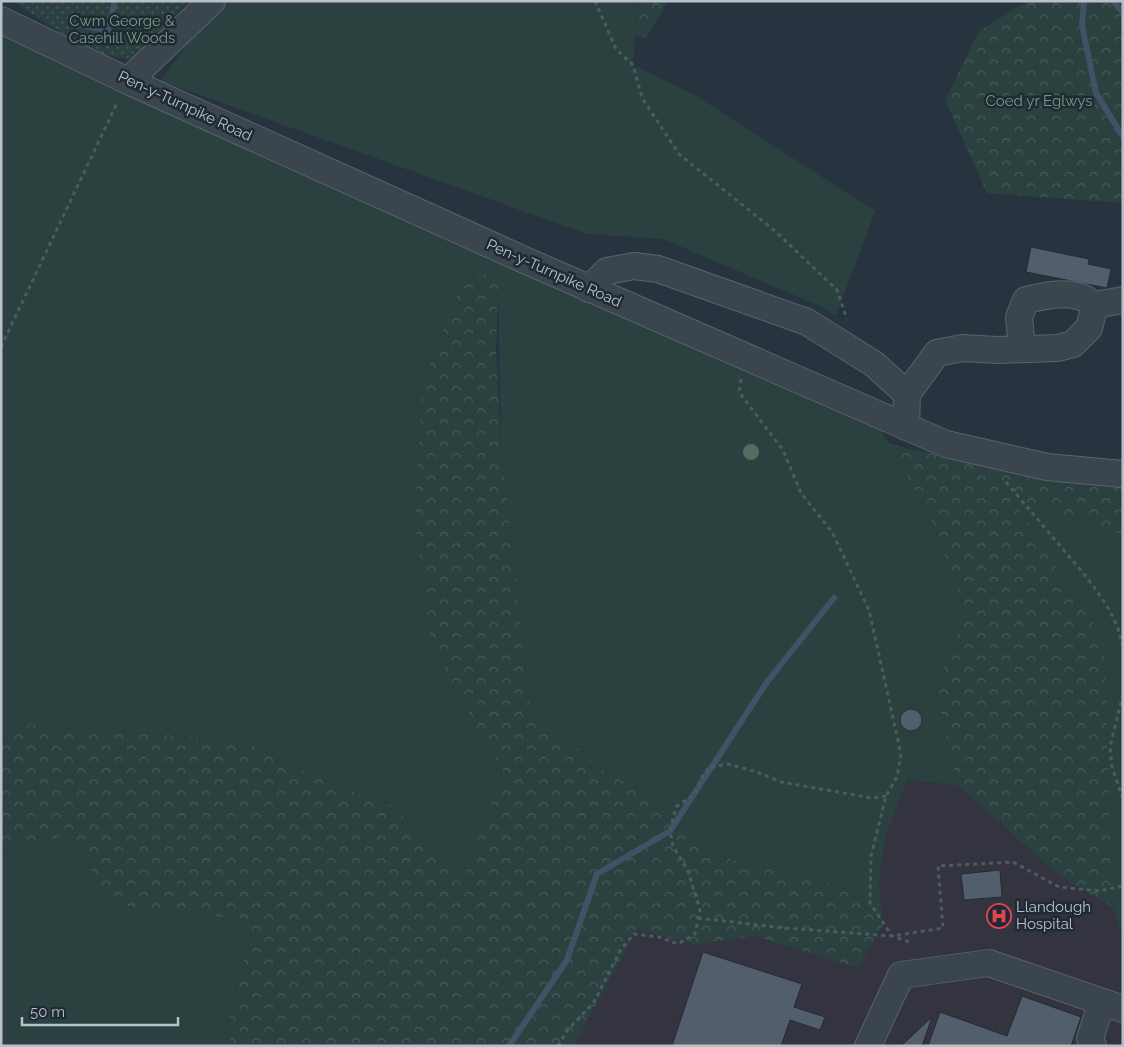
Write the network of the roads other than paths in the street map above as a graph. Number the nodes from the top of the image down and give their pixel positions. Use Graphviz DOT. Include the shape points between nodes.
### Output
graph roads {
  1 [pos="212,1"];
  2 [pos="1,20"];
  3 [pos="128,81"];
  4 [pos="590,289"];
  5 [pos="1123,300"];
  6 [pos="1095,306"];
  7 [pos="1022,348"];
  8 [pos="907,394"];
  9 [pos="906,427"];
  10 [pos="1123,474"];
  11 [pos="1113,1006"];
  12 [pos="868,1046"];
  13 [pos="1093,1046"];
  1 -- 3 [label="street"];
  2 -- 3 [label="street, Pen-y-Turnpike Road"];
  3 -- 4 [label="street, Pen-y-Turnpike Road"];
  4 -- 8 [label="street" via="607,271 634,266 658,269 807,322 874,364"];
  4 -- 9 [label="street, Pen-y-Turnpike Road"];
  5 -- 6 [label="street"];
  6 -- 7 [label="street" via="1089,328 1073,344 1058,348"];
  6 -- 7 [label="street" via="1082,297 1065,295 1044,295 1026,300 1020,317"];
  7 -- 8 [label="street" via="962,348 937,353"];
  8 -- 9 [label="street"];
  9 -- 10 [label="street, Pen-y-Turnpike Road" via="946,444 1038,465"];
  11 -- 12 [label="street" via="989,962 900,975"];
  11 -- 13 [label="street" via="1090,1038"];
}
